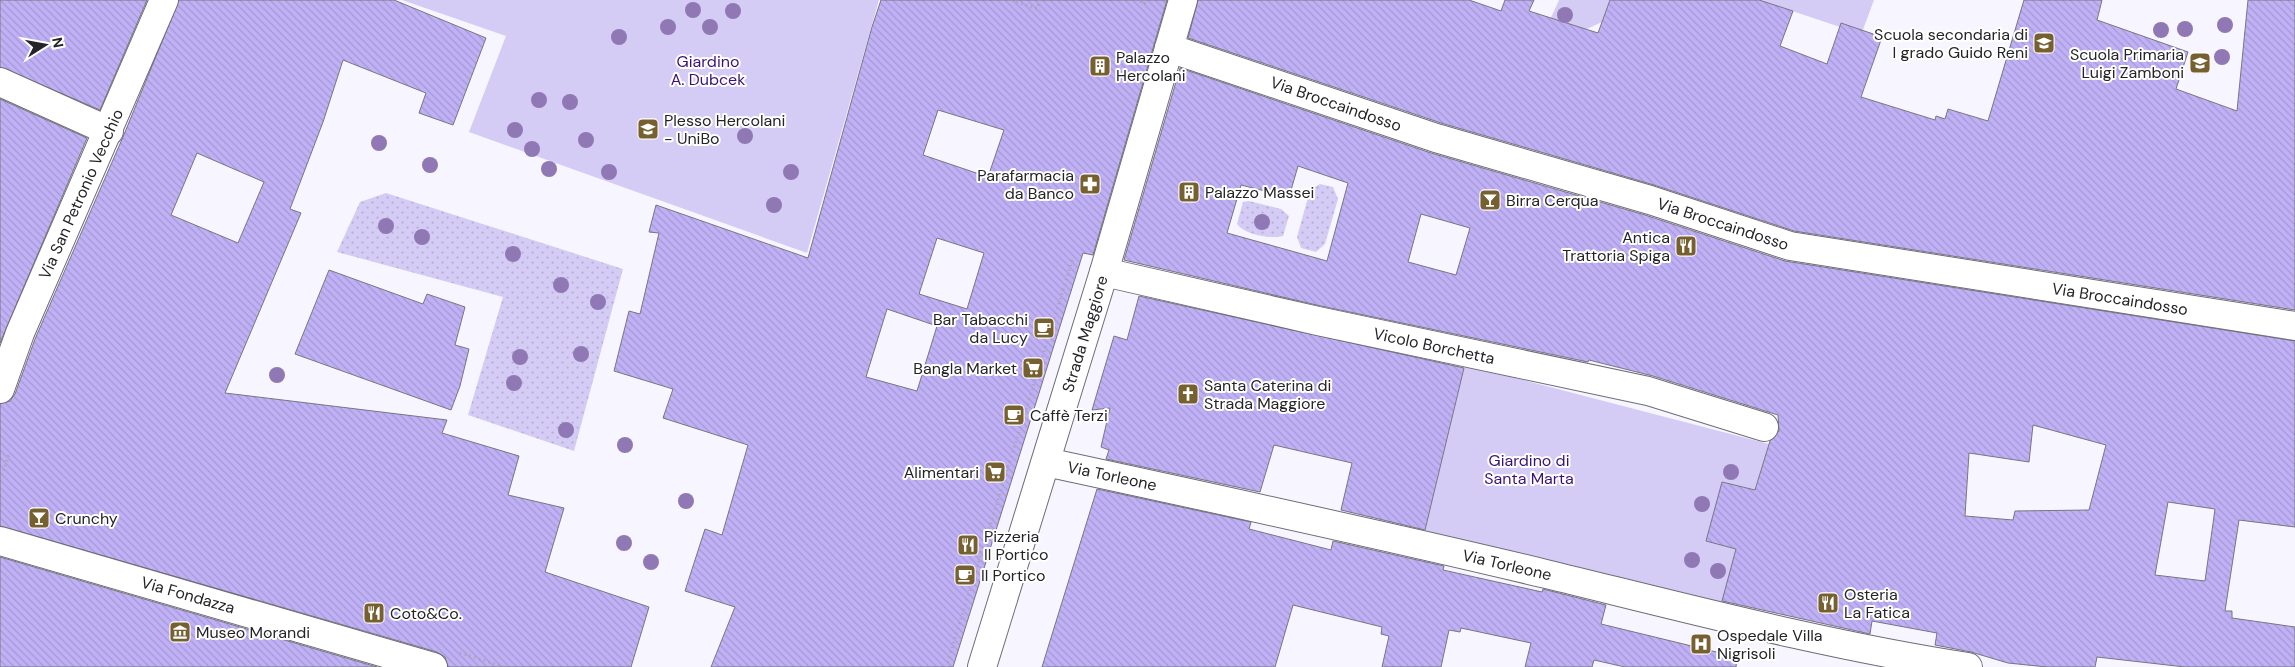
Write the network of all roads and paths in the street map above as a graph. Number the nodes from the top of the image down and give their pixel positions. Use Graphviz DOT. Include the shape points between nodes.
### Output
graph roads {
  1 [pos="164,0"];
  2 [pos="1012,0"];
  3 [pos="1040,0"];
  4 [pos="1135,0"];
  5 [pos="1146,0"];
  6 [pos="1183,0"];
  7 [pos="1169,48"];
  8 [pos="0,82"];
  9 [pos="109,131"];
  10 [pos="1074,257"];
  11 [pos="1104,272"];
  12 [pos="2295,326"];
  13 [pos="0,389"];
  14 [pos="1764,427"];
  15 [pos="10,452"];
  16 [pos="1046,462"];
  17 [pos="0,480"];
  18 [pos="0,541"];
  19 [pos="433,667"];
  20 [pos="946,667"];
  21 [pos="982,667"];
  22 [pos="1968,667"];
  1 -- 9 [label="street, Via San Petronio Vecchio"];
  2 -- 3 [label="path" via="1036,9"];
  4 -- 5 [label="path" via="1145,4"];
  6 -- 7 [label="street, Strada Maggiore"];
  7 -- 11 [label="street, Strada Maggiore"];
  7 -- 12 [label="street, Via Broccaindosso" via="1436,138 1650,200 1790,246"];
  8 -- 9 [label="street"];
  9 -- 13 [label="street, Via San Petronio Vecchio" via="20,333"];
  10 -- 20 [label="path"];
  11 -- 14 [label="street, Vicolo Borchetta" via="1648,392"];
  11 -- 16 [label="street, Strada Maggiore"];
  15 -- 17 [label="path"];
  16 -- 21 [label="street, Strada Maggiore"];
  16 -- 22 [label="street, Via Torleone" via="1388,536 1824,641"];
  18 -- 19 [label="street, Via Fondazza"];
}
